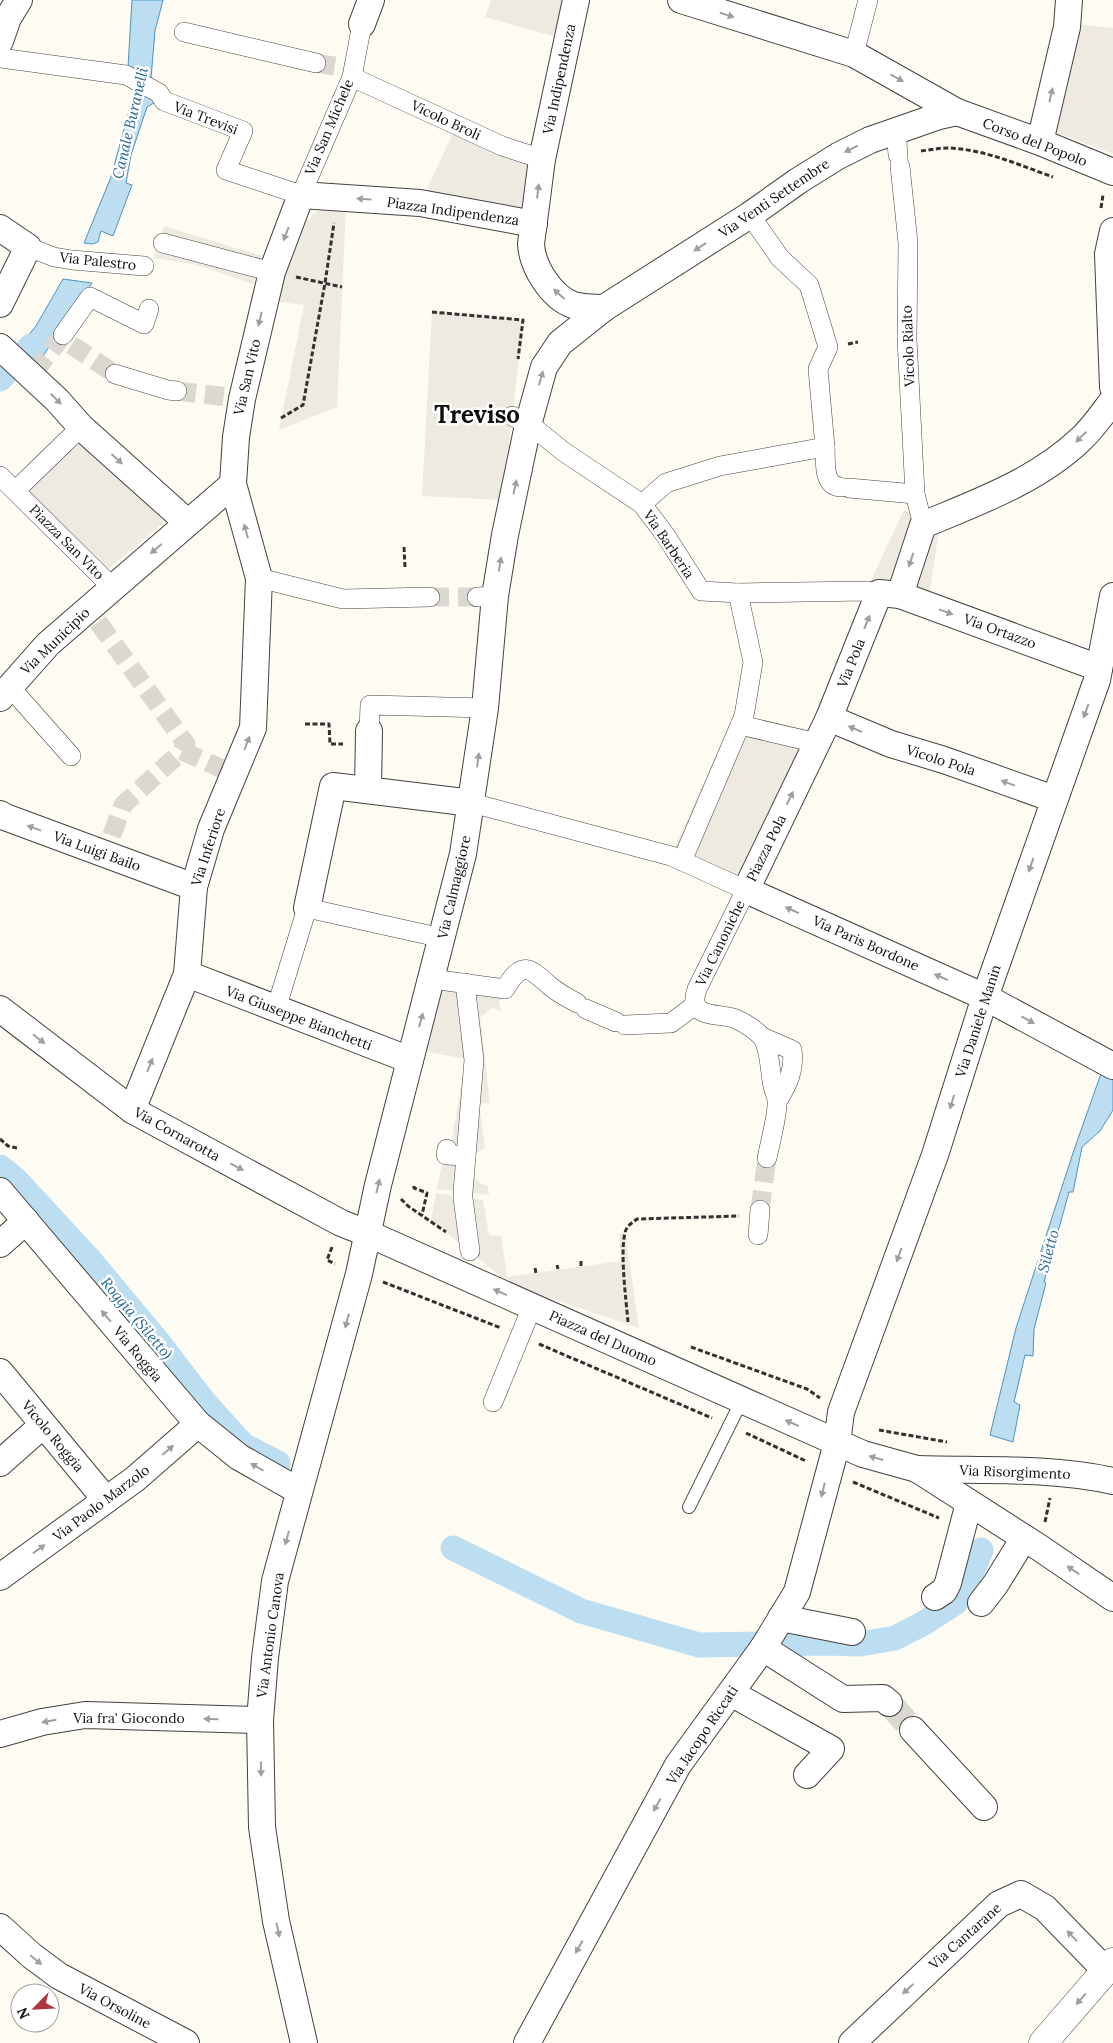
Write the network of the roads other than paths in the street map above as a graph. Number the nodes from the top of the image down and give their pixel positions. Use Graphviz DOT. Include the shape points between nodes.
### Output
graph roads {
  1 [pos="19,0"];
  2 [pos="576,0"];
  3 [pos="681,0"];
  4 [pos="868,0"];
  5 [pos="1069,6"];
  6 [pos="367,12"];
  7 [pos="184,32"];
  8 [pos="0,41"];
  9 [pos="854,54"];
  10 [pos="0,58"];
  11 [pos="316,63"];
  12 [pos="350,71"];
  13 [pos="957,112"];
  14 [pos="1040,142"];
  15 [pos="898,151"];
  16 [pos="542,159"];
  17 [pos="1113,172"];
  18 [pos="301,195"];
  19 [pos="750,215"];
  20 [pos="1107,222"];
  21 [pos="534,224"];
  22 [pos="0,228"];
  23 [pos="163,242"];
  24 [pos="28,247"];
  25 [pos="144,266"];
  26 [pos="272,272"];
  27 [pos="0,304"];
  28 [pos="604,308"];
  29 [pos="149,309"];
  30 [pos="63,336"];
  31 [pos="21,365"];
  32 [pos="115,374"];
  33 [pos="1113,387"];
  34 [pos="177,391"];
  35 [pos="1113,400"];
  36 [pos="520,420"];
  37 [pos="81,426"];
  38 [pos="825,447"];
  39 [pos="0,476"];
  40 [pos="233,484"];
  41 [pos="16,490"];
  42 [pos="915,494"];
  43 [pos="642,504"];
  44 [pos="187,522"];
  45 [pos="923,525"];
  46 [pos="259,578"];
  47 [pos="112,587"];
  48 [pos="738,593"];
  49 [pos="890,594"];
  50 [pos="1113,596"];
  51 [pos="430,597"];
  52 [pos="1103,677"];
  53 [pos="5,692"];
  54 [pos="484,708"];
  55 [pos="742,720"];
  56 [pos="369,731"];
  57 [pos="823,731"];
  58 [pos="71,756"];
  59 [pos="368,790"];
  60 [pos="1054,799"];
  61 [pos="472,803"];
  62 [pos="0,814"];
  63 [pos="676,859"];
  64 [pos="194,887"];
  65 [pos="746,890"];
  66 [pos="307,908"];
  67 [pos="442,938"];
  68 [pos="187,974"];
  69 [pos="432,979"];
  70 [pos="465,983"];
  71 [pos="985,997"];
  72 [pos="695,1005"];
  73 [pos="0,1009"];
  74 [pos="276,1009"];
  75 [pos="762,1037"];
  76 [pos="410,1060"];
  77 [pos="1105,1062"];
  78 [pos="778,1100"];
  79 [pos="132,1110"];
  80 [pos="447,1149"];
  81 [pos="466,1156"];
  82 [pos="767,1158"];
  83 [pos="0,1191"];
  84 [pos="760,1211"];
  85 [pos="26,1221"];
  86 [pos="369,1234"];
  87 [pos="758,1235"];
  88 [pos="0,1244"];
  89 [pos="470,1251"];
  90 [pos="532,1307"];
  91 [pos="0,1372"];
  92 [pos="742,1400"];
  93 [pos="493,1402"];
  94 [pos="198,1424"];
  95 [pos="43,1425"];
  96 [pos="837,1443"];
  97 [pos="0,1464"];
  98 [pos="917,1470"];
  99 [pos="1113,1482"];
  100 [pos="299,1491"];
  101 [pos="106,1500"];
  102 [pos="689,1507"];
  103 [pos="966,1515"];
  104 [pos="1032,1543"];
  105 [pos="0,1577"];
  106 [pos="935,1597"];
  107 [pos="1113,1598"];
  108 [pos="981,1603"];
  109 [pos="781,1618"];
  110 [pos="852,1632"];
  111 [pos="762,1648"];
  112 [pos="731,1692"];
  113 [pos="888,1703"];
  114 [pos="260,1720"];
  115 [pos="913,1730"];
  116 [pos="0,1734"];
  117 [pos="807,1775"];
  118 [pos="984,1807"];
  119 [pos="0,1927"];
  120 [pos="1109,1966"];
  121 [pos="186,2043"];
  122 [pos="304,2043"];
  123 [pos="527,2043"];
  124 [pos="852,2043"];
  125 [pos="1044,2043"];
  1 -- 8 [label="street"];
  2 -- 16 [label="street, Via Indipendenza"];
  3 -- 9 [label="street, Corso del Popolo, one-way"];
  4 -- 9 [label="street"];
  14 -- 5 [label="street, one-way"];
  6 -- 12 [label="street, Via San Michele"];
  7 -- 11 [label="street"];
  9 -- 13 [label="street, Corso del Popolo, one-way"];
  10 -- 18 [label="street, Via Trevisi" via="126,75 159,93 164,101 243,130 226,170"];
  12 -- 16 [label="street, Vicolo Broli" via="502,146"];
  12 -- 18 [label="street, Via San Michele"];
  13 -- 14 [label="street, Corso del Popolo"];
  13 -- 15 [label="street, Via Venti Settembre" via="940,116"];
  14 -- 17 [label="street, Corso del Popolo"];
  15 -- 19 [label="street, Via Venti Settembre, one-way" via="870,140 838,156"];
  15 -- 42 [label="street, Vicolo Rialto" via="908,244 907,339"];
  21 -- 16 [label="street, Piazza Indipendenza, one-way"];
  21 -- 18 [label="street, Piazza Indipendenza, one-way" via="420,203"];
  18 -- 26 [label="street, Via San Vito, one-way"];
  19 -- 28 [label="street, Via Venti Settembre, one-way"];
  19 -- 38 [label="street" via="780,258 809,285 828,347 818,369"];
  20 -- 33 [label="street"];
  28 -- 21 [label="street, one-way" via="571,304 546,281 532,257 530,244"];
  22 -- 24 [label="street, Via Palestro"];
  23 -- 26 [label="street"];
  24 -- 25 [label="street, Via Palestro" via="72,260"];
  24 -- 27 [label="street"];
  26 -- 40 [label="street, Via San Vito, one-way" via="235,398"];
  36 -- 28 [label="street, Via Venti Settembre, one-way" via="544,367 560,344"];
  29 -- 30 [label="street" via="144,324 90,297"];
  31 -- 37 [label="street, one-way"];
  32 -- 34 [label="street"];
  35 -- 45 [label="street, one-way" via="1082,439 1052,462 993,496"];
  36 -- 43 [label="street, Via Barberia"];
  54 -- 36 [label="street, Via Calmaggiore, one-way" via="486,596 505,535"];
  37 -- 41 [label="street"];
  37 -- 44 [label="street, one-way"];
  38 -- 42 [label="street" via="827,479 831,484"];
  38 -- 43 [label="street" via="720,466 666,483"];
  39 -- 41 [label="street, Piazza San Vito"];
  40 -- 44 [label="street, Piazza San Vito"];
  46 -- 40 [label="street, one-way"];
  41 -- 47 [label="street, Piazza San Vito"];
  42 -- 45 [label="street, Vicolo Rialto"];
  43 -- 48 [label="street, Via Barberia" via="701,592"];
  44 -- 47 [label="street, Piazza San Vito, one-way"];
  45 -- 49 [label="street, Via Pola, one-way"];
  46 -- 51 [label="street" via="343,599"];
  64 -- 46 [label="street, Via Inferiore, one-way" via="230,772 253,728"];
  47 -- 53 [label="street, Via Municipio" via="94,615 48,644"];
  48 -- 49 [label="street, Via Barberia" via="866,591"];
  48 -- 55 [label="street" via="753,662"];
  49 -- 52 [label="street, Via Ortazzo, one-way"];
  57 -- 49 [label="street, Via Pola, one-way"];
  50 -- 52 [label="street, Via Daniele Manin"];
  52 -- 60 [label="street, Via Daniele Manin, one-way"];
  53 -- 58 [label="street"];
  54 -- 56 [label="street" via="370,705"];
  61 -- 54 [label="street, Via Calmaggiore, one-way"];
  55 -- 57 [label="street"];
  55 -- 63 [label="street"];
  56 -- 59 [label="street"];
  60 -- 57 [label="street, Vicolo Pola, one-way" via="891,744"];
  65 -- 57 [label="street, Piazza Pola, one-way"];
  59 -- 61 [label="street"];
  59 -- 66 [label="street" via="334,786"];
  60 -- 71 [label="street, Via Daniele Manin, one-way"];
  61 -- 63 [label="street"];
  61 -- 67 [label="street, Via Calmaggiore"];
  64 -- 62 [label="street, Via Luigi Bailo, one-way" via="106,851"];
  63 -- 65 [label="street, Piazza Pola"];
  64 -- 68 [label="street, Via Inferiore"];
  71 -- 65 [label="street, Via Paris Bordone, one-way"];
  65 -- 72 [label="street, Via Canoniche" via="697,989"];
  66 -- 67 [label="street"];
  66 -- 74 [label="street"];
  67 -- 69 [label="street, Via Calmaggiore"];
  68 -- 74 [label="street, Via Giuseppe Bianchetti"];
  79 -- 68 [label="street, Via Inferiore, one-way"];
  69 -- 70 [label="street"];
  76 -- 69 [label="street, Via Calmaggiore, one-way"];
  70 -- 72 [label="street" via="505,989 513,975 527,969 582,1006 621,1024 670,1023"];
  70 -- 81 [label="street" via="474,1060"];
  71 -- 77 [label="street, Via Paris Bordone, one-way"];
  71 -- 96 [label="street, Via Daniele Manin, one-way" via="936,1155 840,1412"];
  72 -- 75 [label="street, Via Canoniche" via="708,1014 734,1019"];
  73 -- 79 [label="street, Via Cornarotta, one-way"];
  74 -- 76 [label="street, Via Giuseppe Bianchetti"];
  75 -- 78 [label="street" via="767,1045"];
  75 -- 78 [label="street, Via Canoniche" via="792,1050 794,1063"];
  86 -- 76 [label="street, Via Calmaggiore, one-way"];
  78 -- 82 [label="street"];
  79 -- 86 [label="street, Via Cornarotta, one-way" via="342,1223"];
  80 -- 81 [label="street" via="446,1155"];
  81 -- 89 [label="street" via="463,1195"];
  83 -- 85 [label="street, Via Roggia"];
  84 -- 87 [label="street"];
  85 -- 88 [label="street"];
  94 -- 85 [label="street, Via Roggia, one-way"];
  90 -- 86 [label="street, Piazza del Duomo, one-way"];
  86 -- 100 [label="street, Via Antonio Canova, one-way"];
  90 -- 92 [label="street, Piazza del Duomo"];
  90 -- 93 [label="street"];
  91 -- 95 [label="street, Vicolo Roggia"];
  96 -- 92 [label="street, Piazza del Duomo, one-way"];
  92 -- 102 [label="lane"];
  100 -- 94 [label="street, Via Roggia, one-way" via="239,1457"];
  101 -- 94 [label="street, Via Paolo Marzolo, one-way"];
  95 -- 97 [label="street"];
  95 -- 101 [label="street, Vicolo Roggia"];
  98 -- 96 [label="street, Piazza del Duomo, one-way"];
  96 -- 109 [label="street, Via Jacopo Riccati, one-way" via="797,1592"];
  98 -- 99 [label="street, Via Risorgimento" via="1056,1472"];
  98 -- 103 [label="street"];
  100 -- 114 [label="street, Via Antonio Canova, one-way" via="275,1581"];
  105 -- 101 [label="street, Via Paolo Marzolo, one-way"];
  103 -- 104 [label="street"];
  103 -- 106 [label="street" via="948,1583 944,1591"];
  107 -- 104 [label="street, one-way"];
  104 -- 108 [label="street"];
  109 -- 110 [label="street"];
  109 -- 111 [label="street, Via Jacopo Riccati"];
  111 -- 112 [label="street, Via Jacopo Riccati"];
  111 -- 113 [label="street" via="843,1699 883,1698"];
  112 -- 117 [label="street" via="831,1749"];
  112 -- 123 [label="street, Via Jacopo Riccati, one-way" via="678,1765"];
  114 -- 116 [label="street, Via fra' Giocondo, one-way" via="85,1715 42,1722"];
  114 -- 122 [label="street, Via Antonio Canova, one-way" via="262,1827 276,1921"];
  115 -- 118 [label="street"];
  119 -- 121 [label="street, Via Orsoline, one-way" via="59,1976"];
  120 -- 124 [label="street, Via Cantarane, one-way" via="1044,1908 1021,1894 999,1904"];
  120 -- 125 [label="street, one-way"];
}
